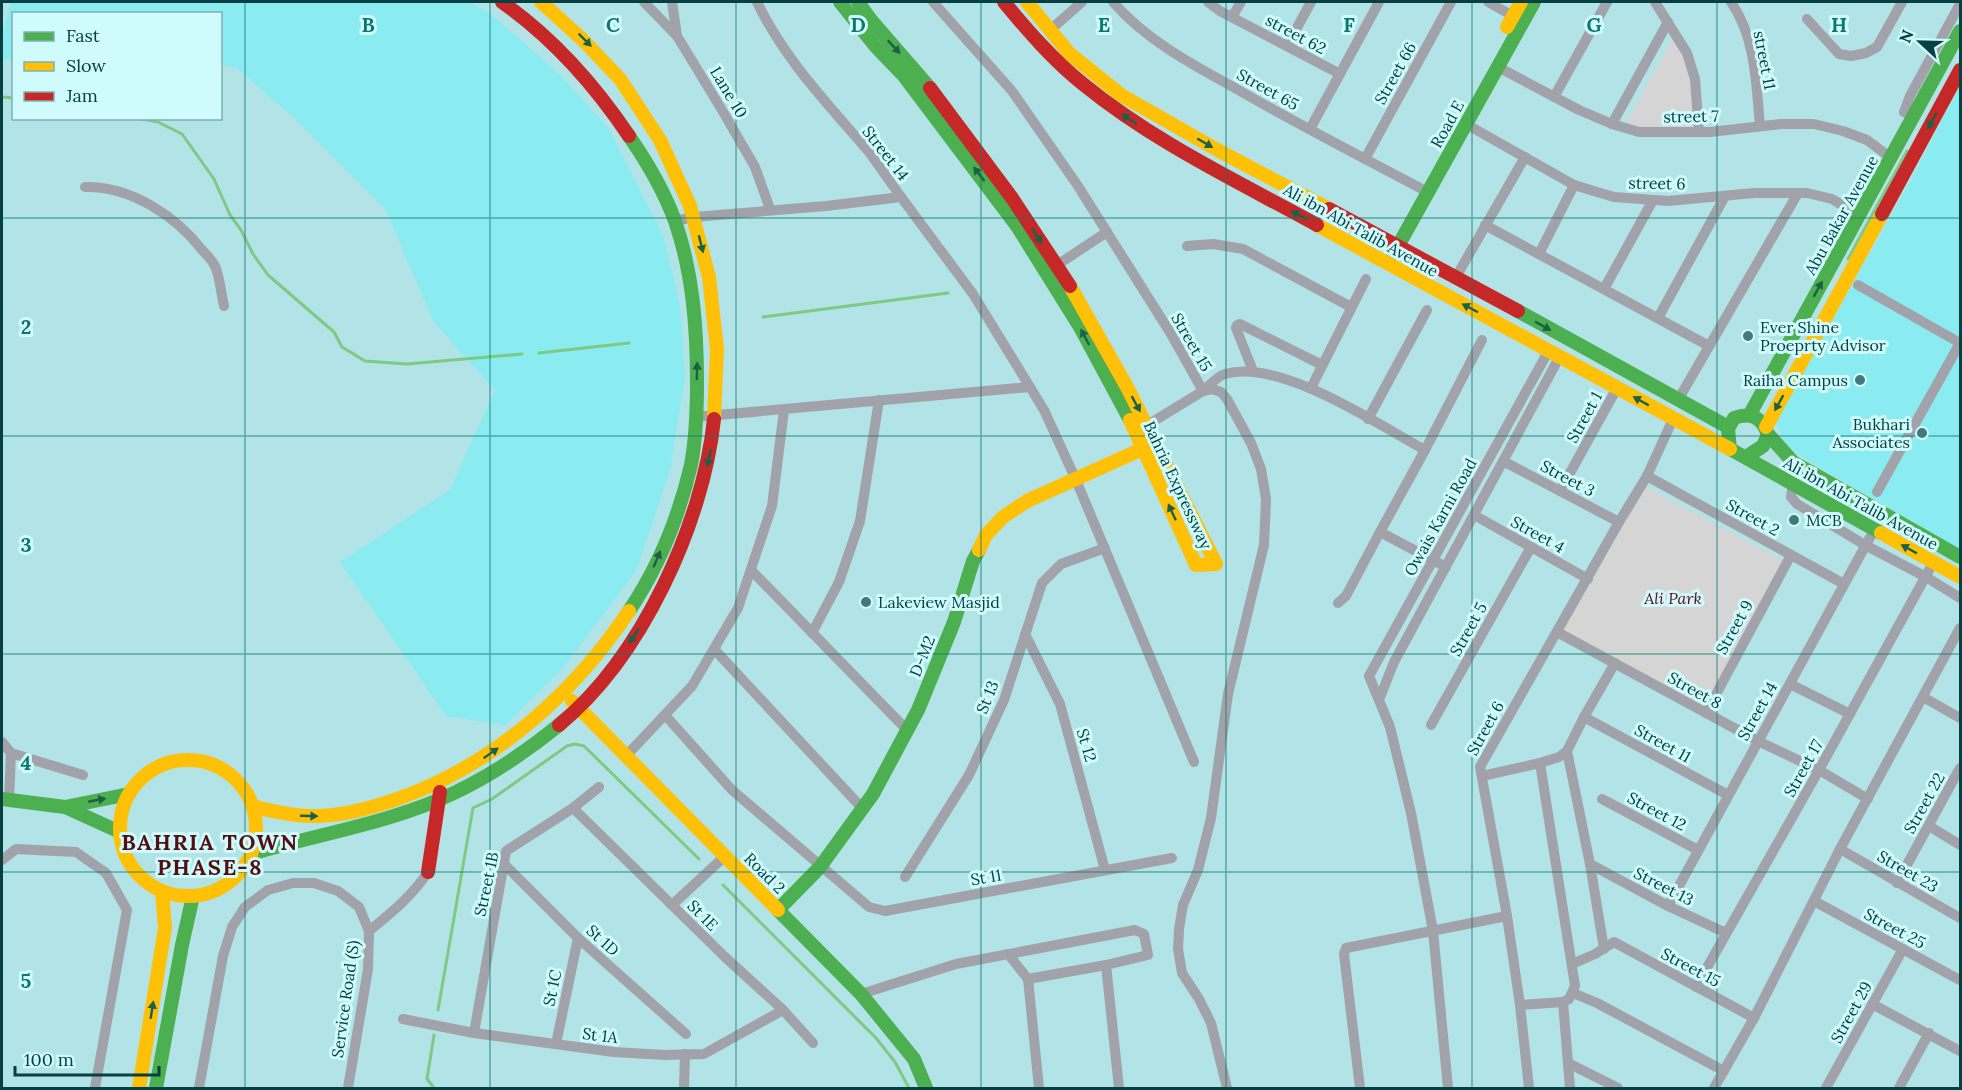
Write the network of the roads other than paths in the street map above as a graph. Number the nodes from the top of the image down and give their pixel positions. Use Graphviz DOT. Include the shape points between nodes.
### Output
graph roads {
  1 [pos="502,2"];
  2 [pos="541,2"];
  3 [pos="644,2"];
  4 [pos="672,2"];
  5 [pos="757,2"];
  6 [pos="840,2"];
  7 [pos="858,2"];
  8 [pos="933,2"];
  9 [pos="1004,2"];
  10 [pos="1027,2"];
  11 [pos="1082,2"];
  12 [pos="1113,2"];
  13 [pos="1208,2"];
  14 [pos="1241,2"];
  15 [pos="1311,2"];
  16 [pos="1379,2"];
  17 [pos="1451,2"];
  18 [pos="1488,2"];
  19 [pos="1521,2"];
  20 [pos="1534,2"];
  21 [pos="1607,2"];
  22 [pos="1655,2"];
  23 [pos="1731,2"];
  24 [pos="1902,2"];
  25 [pos="1960,4"];
  26 [pos="1513,15"];
  27 [pos="1232,17"];
  28 [pos="1807,19"];
  29 [pos="1668,22"];
  30 [pos="1049,31"];
  31 [pos="1960,31"];
  32 [pos="677,36"];
  33 [pos="1287,46"];
  34 [pos="1498,67"];
  35 [pos="1960,70"];
  36 [pos="1340,74"];
  37 [pos="1554,97"];
  38 [pos="1913,117"];
  39 [pos="1466,124"];
  40 [pos="1612,124"];
  41 [pos="1760,126"];
  42 [pos="1310,129"];
  43 [pos="1699,132"];
  44 [pos="1525,158"];
  45 [pos="1891,158"];
  46 [pos="1365,159"];
  47 [pos="1574,185"];
  48 [pos="85,187"];
  49 [pos="1419,188"];
  50 [pos="1798,193"];
  51 [pos="1725,196"];
  52 [pos="901,197"];
  53 [pos="1653,200"];
  54 [pos="770,209"];
  55 [pos="1859,214"];
  56 [pos="694,217"];
  57 [pos="675,221"];
  58 [pos="1485,225"];
  59 [pos="1107,232"];
  60 [pos="1394,244"];
  61 [pos="1187,246"];
  62 [pos="1539,254"];
  63 [pos="1384,261"];
  64 [pos="1057,265"];
  65 [pos="1455,277"];
  66 [pos="1366,279"];
  67 [pos="1858,285"];
  68 [pos="1604,289"];
  69 [pos="224,306"];
  70 [pos="1351,307"];
  71 [pos="1427,310"];
  72 [pos="1658,318"];
  73 [pos="1482,340"];
  74 [pos="1960,343"];
  75 [pos="1709,346"];
  76 [pos="1554,353"];
  77 [pos="1322,365"];
  78 [pos="1253,371"];
  79 [pos="1030,387"];
  80 [pos="1311,388"];
  81 [pos="1617,388"];
  82 [pos="1203,391"];
  83 [pos="879,400"];
  84 [pos="1678,400"];
  85 [pos="784,410"];
  86 [pos="1750,414"];
  87 [pos="715,416"];
  88 [pos="696,417"];
  89 [pos="1368,419"];
  90 [pos="1673,419"];
  91 [pos="1728,427"];
  92 [pos="1141,429"];
  93 [pos="1767,430"];
  94 [pos="1156,442"];
  95 [pos="1143,449"];
  96 [pos="1730,449"];
  97 [pos="1425,450"];
  98 [pos="1746,457"];
  99 [pos="1503,461"];
  100 [pos="1647,476"];
  101 [pos="1076,480"];
  102 [pos="1793,485"];
  103 [pos="1560,491"];
  104 [pos="1877,492"];
  105 [pos="1474,515"];
  106 [pos="1619,522"];
  107 [pos="1874,530"];
  108 [pos="1380,532"];
  109 [pos="1865,545"];
  110 [pos="1531,547"];
  111 [pos="1105,549"];
  112 [pos="1791,555"];
  113 [pos="1960,557"];
  114 [pos="1434,560"];
  115 [pos="1933,563"];
  116 [pos="1446,567"];
  117 [pos="750,570"];
  118 [pos="1926,577"];
  119 [pos="1960,577"];
  120 [pos="1588,579"];
  121 [pos="1844,584"];
  122 [pos="1960,598"];
  123 [pos="1338,603"];
  124 [pos="1960,628"];
  125 [pos="1557,632"];
  126 [pos="812,633"];
  127 [pos="1025,634"];
  128 [pos="1956,646"];
  129 [pos="714,649"];
  130 [pos="1615,663"];
  131 [pos="1790,684"];
  132 [pos="563,693"];
  133 [pos="1923,697"];
  134 [pos="1379,700"];
  135 [pos="579,708"];
  136 [pos="1706,713"];
  137 [pos="1850,714"];
  138 [pos="665,715"];
  139 [pos="1584,717"];
  140 [pos="1960,718"];
  141 [pos="1431,725"];
  142 [pos="907,730"];
  143 [pos="1758,741"];
  144 [pos="2,742"];
  145 [pos="1567,752"];
  146 [pos="11,753"];
  147 [pos="626,756"];
  148 [pos="1194,762"];
  149 [pos="1540,763"];
  150 [pos="1960,768"];
  151 [pos="1820,770"];
  152 [pos="83,776"];
  153 [pos="1482,776"];
  154 [pos="441,782"];
  155 [pos="599,787"];
  156 [pos="129,794"];
  157 [pos="1728,795"];
  158 [pos="1602,799"];
  159 [pos="1868,799"];
  160 [pos="5,800"];
  161 [pos="439,800"];
  162 [pos="252,806"];
  163 [pos="65,807"];
  164 [pos="573,808"];
  165 [pos="862,808"];
  166 [pos="1929,826"];
  167 [pos="120,832"];
  168 [pos="1960,845"];
  169 [pos="1840,849"];
  170 [pos="1698,850"];
  171 [pos="251,854"];
  172 [pos="725,856"];
  173 [pos="1172,858"];
  174 [pos="2,860"];
  175 [pos="504,864"];
  176 [pos="1590,864"];
  177 [pos="820,867"];
  178 [pos="1105,870"];
  179 [pos="428,872"];
  180 [pos="905,877"];
  181 [pos="1897,883"];
  182 [pos="162,891"];
  183 [pos="193,896"];
  184 [pos="1814,901"];
  185 [pos="672,905"];
  186 [pos="1668,906"];
  187 [pos="778,910"];
  188 [pos="1507,916"];
  189 [pos="1960,918"];
  190 [pos="369,931"];
  191 [pos="1433,931"];
  192 [pos="1726,933"];
  193 [pos="578,938"];
  194 [pos="1604,948"];
  195 [pos="1903,949"];
  196 [pos="1008,954"];
  197 [pos="1572,964"];
  198 [pos="1106,965"];
  199 [pos="1028,979"];
  200 [pos="1960,980"];
  201 [pos="1696,987"];
  202 [pos="1573,993"];
  203 [pos="861,994"];
  204 [pos="1563,1002"];
  205 [pos="1872,1004"];
  206 [pos="1520,1005"];
  207 [pos="783,1010"];
  208 [pos="1754,1018"];
  209 [pos="404,1019"];
  210 [pos="474,1033"];
  211 [pos="1929,1033"];
  212 [pos="686,1034"];
  213 [pos="556,1044"];
  214 [pos="813,1044"];
  215 [pos="1960,1051"];
  216 [pos="685,1054"];
  217 [pos="1568,1063"];
  218 [pos="1724,1071"];
  219 [pos="95,1089"];
  220 [pos="139,1089"];
  221 [pos="156,1089"];
  222 [pos="199,1089"];
  223 [pos="348,1089"];
  224 [pos="684,1089"];
  225 [pos="926,1089"];
  226 [pos="1039,1089"];
  227 [pos="1119,1089"];
  228 [pos="1227,1089"];
  229 [pos="1360,1089"];
  230 [pos="1448,1089"];
  231 [pos="1529,1089"];
  232 [pos="1570,1089"];
  233 [pos="1618,1089"];
  234 [pos="1714,1089"];
  235 [pos="1826,1089"];
  236 [pos="1899,1089"];
  1 -- 57 [label="main road" via="549,39 587,79 640,152"];
  2 -- 56 [label="main road, one-way" via="574,30 621,81 656,133"];
  3 -- 32 [label="street, Lane 10"];
  4 -- 32 [label="street"];
  5 -- 52 [label="street, Street 14" via="797,69"];
  92 -- 6 [label="main road, Bahria Expressway, one-way" via="1017,226 903,76"];
  7 -- 64 [label="main road, Bahria Expressway, one-way" via="954,118"];
  8 -- 59 [label="street, Street 15" via="1012,91"];
  63 -- 9 [label="main road, Ali ibn Abi Talib Avenue, one-way" via="1156,137 1082,84 1035,40"];
  10 -- 30 [label="main road, Ali ibn Abi Talib Avenue"];
  11 -- 30 [label="street"];
  12 -- 42 [label="street, Street 65" via="1181,58"];
  13 -- 27 [label="street, street 62"];
  14 -- 27 [label="street"];
  15 -- 33 [label="street"];
  16 -- 36 [label="street"];
  17 -- 46 [label="street, Street 66"];
  18 -- 26 [label="street"];
  19 -- 26 [label="main road, Road E"];
  20 -- 34 [label="main road, Road E"];
  21 -- 37 [label="street"];
  22 -- 29 [label="street"];
  23 -- 41 [label="street, street 11" via="1740,14 1750,45"];
  24 -- 28 [label="street" via="1877,47 1851,56 1839,54"];
  25 -- 38 [label="street" via="1910,96 1905,112"];
  26 -- 49 [label="main road, Road E"];
  27 -- 33 [label="street, street 62"];
  29 -- 40 [label="street"];
  29 -- 43 [label="street" via="1687,53 1695,79"];
  30 -- 60 [label="main road, Ali ibn Abi Talib Avenue, one-way" via="1069,53 1121,94"];
  31 -- 38 [label="main road, Abu Bakar Avenue"];
  32 -- 54 [label="street, Lane 10" via="755,167"];
  33 -- 36 [label="street, street 62"];
  34 -- 37 [label="street, street 7"];
  34 -- 39 [label="main road, Road E"];
  35 -- 93 [label="main road, one-way"];
  36 -- 42 [label="street"];
  37 -- 40 [label="street, street 7"];
  38 -- 45 [label="main road, Abu Bakar Avenue"];
  39 -- 44 [label="street, street 6"];
  39 -- 60 [label="main road, Road E"];
  40 -- 43 [label="street, street 7" via="1639,132"];
  41 -- 43 [label="street, street 7"];
  41 -- 45 [label="street, street 7" via="1814,124 1843,131 1867,141"];
  42 -- 46 [label="street, Street 65"];
  44 -- 47 [label="street, street 6"];
  44 -- 58 [label="street"];
  45 -- 55 [label="main road, Abu Bakar Avenue"];
  46 -- 49 [label="street, Street 65"];
  47 -- 53 [label="street, street 6" via="1614,197"];
  47 -- 62 [label="street"];
  48 -- 69 [label="street" via="102,186 133,196 166,215 215,266"];
  49 -- 60 [label="main road, Road E"];
  50 -- 51 [label="street, street 6"];
  50 -- 55 [label="street, street 6" via="1832,199"];
  50 -- 75 [label="street"];
  51 -- 53 [label="street, street 6"];
  51 -- 72 [label="street"];
  52 -- 54 [label="street, Street 14"];
  52 -- 79 [label="street" via="973,294"];
  53 -- 68 [label="street"];
  54 -- 56 [label="street, Street 14"];
  86 -- 55 [label="main road, Abu Bakar Avenue, one-way"];
  56 -- 57 [label="street, Street 14"];
  56 -- 87 [label="main road, one-way" via="715,317"];
  88 -- 57 [label="main road, one-way" via="695,310"];
  58 -- 62 [label="street"];
  58 -- 65 [label="street"];
  59 -- 64 [label="street"];
  59 -- 82 [label="street, Street 15"];
  60 -- 63 [label="main road, Road E"];
  60 -- 65 [label="main road, Ali ibn Abi Talib Avenue"];
  61 -- 70 [label="street" via="1213,244 1243,249"];
  62 -- 68 [label="street"];
  76 -- 63 [label="main road, Ali ibn Abi Talib Avenue, one-way"];
  64 -- 92 [label="main road, Bahria Expressway, one-way" via="1074,291"];
  65 -- 84 [label="main road, Ali ibn Abi Talib Avenue, one-way"];
  66 -- 70 [label="street"];
  67 -- 74 [label="street"];
  68 -- 72 [label="street"];
  70 -- 77 [label="street"];
  71 -- 89 [label="street"];
  72 -- 75 [label="street"];
  73 -- 97 [label="street"];
  74 -- 104 [label="street"];
  75 -- 84 [label="street"];
  76 -- 81 [label="main road, Ali ibn Abi Talib Avenue"];
  76 -- 99 [label="street, Owais Karni Road"];
  76 -- 114 [label="street, Owais Karni Road"];
  77 -- 78 [label="street" via="1240,324 1236,328"];
  77 -- 80 [label="street"];
  78 -- 80 [label="street, Street 15"];
  78 -- 82 [label="street, Street 15" via="1223,374"];
  79 -- 83 [label="street"];
  79 -- 101 [label="street"];
  80 -- 89 [label="street, Street 15"];
  90 -- 81 [label="main road, Ali ibn Abi Talib Avenue, one-way"];
  81 -- 103 [label="street, Street 1"];
  82 -- 92 [label="street"];
  82 -- 228 [label="street" via="1212,389 1227,399 1251,443 1266,499 1264,545 1228,694 1211,818 1179,929 1182,973 1211,1023"];
  83 -- 85 [label="street"];
  83 -- 126 [label="street" via="860,521 839,582"];
  84 -- 91 [label="main road, Ali ibn Abi Talib Avenue"];
  85 -- 87 [label="street"];
  85 -- 117 [label="street" via="772,506"];
  86 -- 91 [label="main road" via="1736,417"];
  86 -- 93 [label="main road" via="1762,420"];
  87 -- 88 [label="street"];
  87 -- 135 [label="main road, one-way" via="704,480 679,555 649,614"];
  132 -- 88 [label="main road, one-way" via="609,639 648,581 691,463"];
  89 -- 97 [label="street, Street 15"];
  90 -- 96 [label="main road, Ali ibn Abi Talib Avenue"];
  90 -- 100 [label="street, Street 6"];
  91 -- 96 [label="main road"];
  92 -- 94 [label="main road, Bahria Expressway"];
  92 -- 95 [label="main road, Bahria Expressway"];
  93 -- 98 [label="main road" via="1767,440 1760,450"];
  93 -- 113 [label="main road, Ali ibn Abi Talib Avenue" via="1793,462"];
  94 -- 95 [label="main road, D-M2"];
  94 -- 95 [label="main road, Bahria Expressway, one-way" via="1216,564 1196,565"];
  95 -- 101 [label="main road, D-M2"];
  96 -- 98 [label="main road"];
  97 -- 108 [label="street"];
  98 -- 102 [label="main road, Ali ibn Abi Talib Avenue"];
  99 -- 103 [label="street, Street 3"];
  99 -- 105 [label="street, Owais Karni Road"];
  100 -- 106 [label="street, Street 6"];
  100 -- 112 [label="street, Street 2"];
  101 -- 111 [label="street"];
  101 -- 142 [label="main road, D-M2" via="1027,501 1003,517 986,535 973,561 954,622"];
  102 -- 107 [label="main road, Ali ibn Abi Talib Avenue"];
  102 -- 109 [label="street" via="1791,497 1797,504"];
  103 -- 106 [label="street, Street 3"];
  105 -- 110 [label="street, Street 4"];
  105 -- 116 [label="street, Owais Karni Road"];
  106 -- 120 [label="street, Street 6"];
  107 -- 109 [label="street, Street 14"];
  115 -- 107 [label="main road, Ali ibn Abi Talib Avenue, one-way"];
  108 -- 114 [label="street"];
  108 -- 123 [label="street" via="1346,596"];
  109 -- 118 [label="street"];
  109 -- 121 [label="street, Street 14"];
  110 -- 120 [label="street, Street 4"];
  110 -- 141 [label="street, Street 5"];
  111 -- 127 [label="street, St 13" via="1061,564 1042,583"];
  111 -- 148 [label="street"];
  112 -- 121 [label="street, Street 2"];
  112 -- 136 [label="street, Street 9"];
  114 -- 116 [label="street"];
  114 -- 134 [label="street, Owais Karni Road" via="1369,676"];
  115 -- 118 [label="street, Street 17"];
  115 -- 119 [label="main road, Ali ibn Abi Talib Avenue"];
  116 -- 134 [label="street, Owais Karni Road" via="1394,662"];
  117 -- 126 [label="street"];
  117 -- 129 [label="street" via="738,608"];
  118 -- 122 [label="street"];
  118 -- 137 [label="street, Street 17"];
  120 -- 125 [label="street, Street 6"];
  121 -- 131 [label="street, Street 14"];
  124 -- 128 [label="street"];
  125 -- 130 [label="street, Street 8"];
  125 -- 153 [label="street, Street 6" via="1480,767"];
  126 -- 142 [label="street"];
  127 -- 178 [label="street, St 12" via="1060,704"];
  127 -- 180 [label="street, St 13" via="1004,700 969,775"];
  128 -- 133 [label="street"];
  129 -- 138 [label="street" via="692,686"];
  129 -- 165 [label="street"];
  130 -- 136 [label="street, Street 8"];
  130 -- 139 [label="street"];
  131 -- 137 [label="street"];
  131 -- 143 [label="street, Street 14"];
  132 -- 135 [label="main road, Road 2"];
  154 -- 132 [label="main road, one-way" via="483,759 532,724"];
  133 -- 140 [label="street"];
  133 -- 159 [label="street"];
  134 -- 191 [label="street, Owais Karni Road" via="1390,726 1411,813"];
  135 -- 147 [label="main road, Road 2"];
  135 -- 161 [label="main road" via="498,769"];
  136 -- 143 [label="street, Street 8"];
  137 -- 151 [label="street, Street 17"];
  138 -- 147 [label="street"];
  138 -- 177 [label="street, St 11" via="732,790"];
  139 -- 145 [label="street"];
  139 -- 157 [label="street, Street 11"];
  142 -- 165 [label="main road, D-M2"];
  143 -- 151 [label="street, Street 8"];
  143 -- 157 [label="street, Street 14"];
  144 -- 146 [label="street"];
  145 -- 149 [label="street"];
  145 -- 176 [label="street"];
  146 -- 152 [label="street"];
  146 -- 160 [label="street"];
  147 -- 172 [label="main road, Road 2"];
  149 -- 153 [label="street"];
  149 -- 197 [label="street"];
  150 -- 166 [label="street, Street 22"];
  151 -- 159 [label="street, Street 8"];
  151 -- 192 [label="street, Street 17"];
  153 -- 188 [label="street, Street 6"];
  154 -- 161 [label="main road"];
  162 -- 154 [label="main road, one-way" via="297,816 336,816"];
  155 -- 164 [label="street, Street 1B"];
  156 -- 162 [label="main road" via="150,771 164,764 194,760 223,770 236,780"];
  163 -- 156 [label="main road, one-way"];
  156 -- 167 [label="main road" via="123,806"];
  157 -- 170 [label="street, Street 14"];
  158 -- 170 [label="street, Street 12"];
  159 -- 169 [label="street"];
  160 -- 163 [label="main road"];
  161 -- 171 [label="main road"];
  161 -- 179 [label="main road"];
  162 -- 171 [label="main road" via="256,830"];
  163 -- 167 [label="main road"];
  164 -- 175 [label="street, Street 1B" via="506,850"];
  164 -- 185 [label="street, St 1E"];
  165 -- 177 [label="main road, D-M2"];
  166 -- 168 [label="street"];
  166 -- 181 [label="street, Street 22"];
  167 -- 182 [label="main road" via="132,868 145,882"];
  169 -- 181 [label="street, Street 23"];
  169 -- 184 [label="street"];
  170 -- 186 [label="street, Street 14"];
  171 -- 183 [label="main road" via="228,883"];
  172 -- 185 [label="street"];
  172 -- 187 [label="main road, Road 2"];
  173 -- 178 [label="street, St 11"];
  174 -- 219 [label="street" via="16,849 76,852 106,873 127,910"];
  175 -- 193 [label="street, St 1D"];
  175 -- 210 [label="street, Street 1B"];
  176 -- 186 [label="street, Street 13"];
  176 -- 194 [label="street"];
  177 -- 178 [label="street, St 11" via="869,907 885,911"];
  177 -- 187 [label="main road, D-M2"];
  179 -- 190 [label="street" via="397,909"];
  181 -- 189 [label="street, Street 23"];
  182 -- 183 [label="main road"];
  220 -- 182 [label="main road, one-way" via="165,928"];
  183 -- 221 [label="main road"];
  184 -- 195 [label="street, Street 25"];
  184 -- 208 [label="street"];
  185 -- 207 [label="street, St 1E"];
  186 -- 192 [label="street, Street 13"];
  187 -- 203 [label="main road, Road 2"];
  188 -- 191 [label="street"];
  188 -- 206 [label="street, Street 6"];
  190 -- 222 [label="street, Service Road (S)" via="359,908 338,891 314,883 292,883 268,890 245,907 232,927 223,956"];
  190 -- 223 [label="street, Service Road (S)" via="368,969"];
  191 -- 229 [label="street" via="1347,948 1344,954"];
  191 -- 230 [label="street, Owais Karni Road"];
  192 -- 201 [label="street, Street 17"];
  193 -- 212 [label="street, St 1D"];
  193 -- 213 [label="street, St 1C"];
  194 -- 197 [label="street"];
  194 -- 201 [label="street, Street 15" via="1614,942"];
  195 -- 200 [label="street, Street 25"];
  195 -- 205 [label="street, Street 29"];
  196 -- 198 [label="street" via="1135,930 1144,934 1148,955"];
  196 -- 199 [label="street"];
  196 -- 203 [label="street" via="956,964"];
  197 -- 202 [label="street"];
  198 -- 199 [label="street"];
  198 -- 227 [label="street"];
  199 -- 226 [label="street"];
  201 -- 208 [label="street, Street 15"];
  202 -- 204 [label="street"];
  202 -- 218 [label="street"];
  203 -- 225 [label="main road, Road 2" via="914,1059"];
  204 -- 206 [label="street"];
  204 -- 217 [label="street"];
  205 -- 211 [label="street"];
  205 -- 235 [label="street, Street 29"];
  206 -- 231 [label="street, Street 6"];
  207 -- 214 [label="street, St 1E"];
  207 -- 216 [label="street, St 1A" via="704,1054"];
  208 -- 218 [label="street"];
  209 -- 210 [label="street, St 1A"];
  210 -- 213 [label="street, St 1A"];
  211 -- 215 [label="street"];
  211 -- 236 [label="street"];
  213 -- 216 [label="street, St 1A" via="614,1052"];
  216 -- 224 [label="street"];
  217 -- 232 [label="street"];
  217 -- 233 [label="street"];
  218 -- 234 [label="street"];
}
